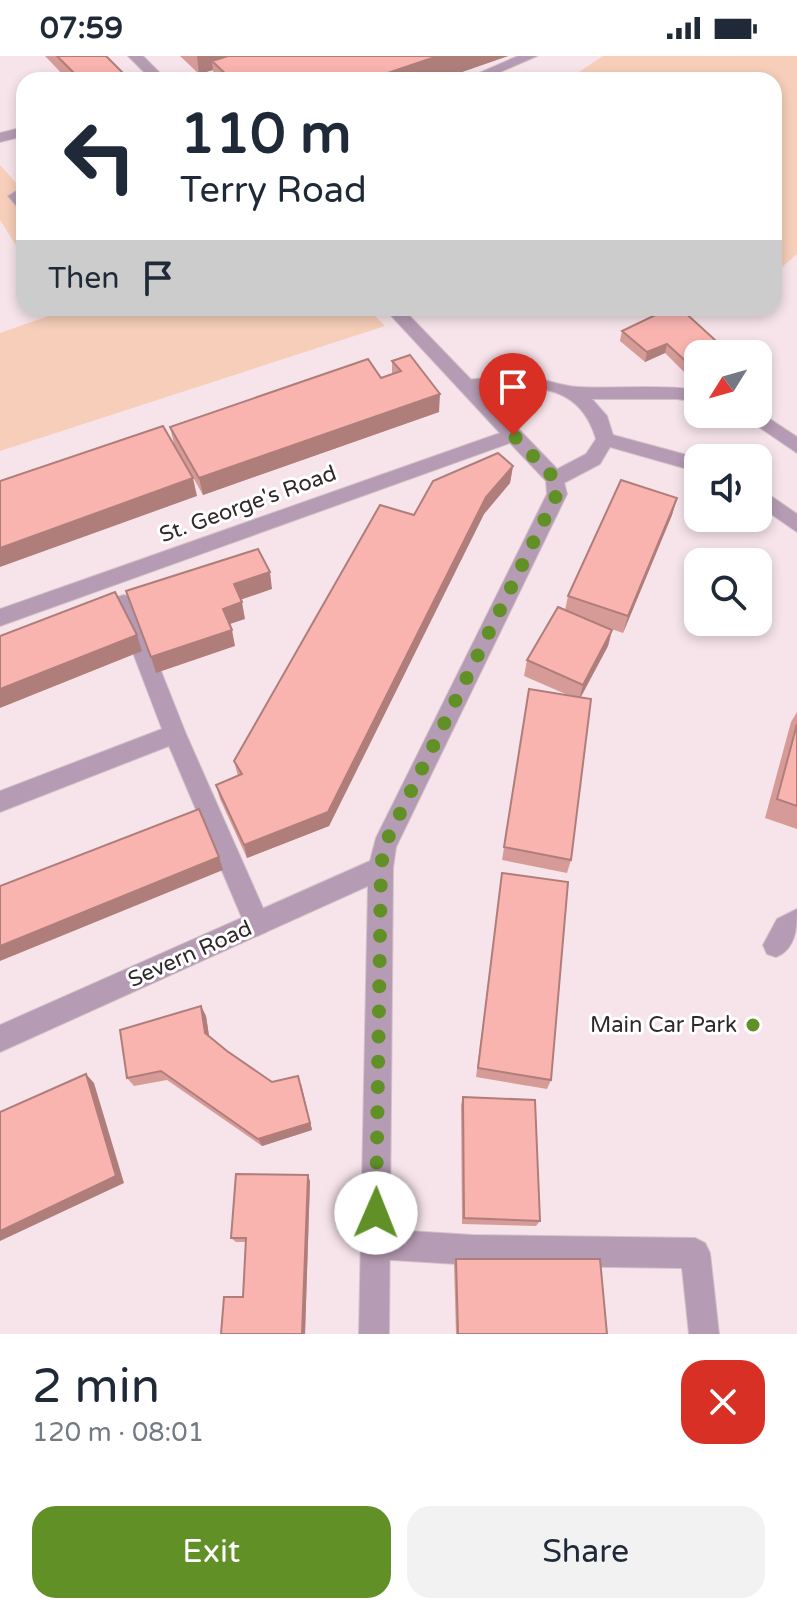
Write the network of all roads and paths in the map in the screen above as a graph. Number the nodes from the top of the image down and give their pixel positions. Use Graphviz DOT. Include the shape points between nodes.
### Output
graph roads {
  1 [pos="135,56"];
  2 [pos="530,56"];
  3 [pos="152,72"];
  4 [pos="490,72"];
  5 [pos="400,316"];
  6 [pos="466,386"];
  7 [pos="570,393"];
  8 [pos="684,394"];
  9 [pos="770,428"];
  10 [pos="513,435"];
  11 [pos="605,439"];
  12 [pos="797,446"];
  13 [pos="684,461"];
  14 [pos="555,479"];
  15 [pos="772,505"];
  16 [pos="797,525"];
  17 [pos="124,603"];
  18 [pos="0,618"];
  19 [pos="175,734"];
  20 [pos="0,802"];
  21 [pos="381,868"];
  22 [pos="797,921"];
  23 [pos="257,924"];
  24 [pos="776,945"];
  25 [pos="0,1038"];
  26 [pos="376,1244"];
  27 [pos="374,1334"];
  28 [pos="704,1334"];
  1 -- 3 [label="street"];
  2 -- 4 [label="street"];
  5 -- 6 [label="street"];
  6 -- 7 [label="street" via="538,382"];
  6 -- 10 [label="street"];
  7 -- 8 [label="street"];
  7 -- 11 [label="street" via="595,411"];
  9 -- 12 [label="street"];
  10 -- 14 [label="street"];
  10 -- 18 [label="street, St. George's Road"];
  11 -- 13 [label="street"];
  11 -- 14 [label="street" via="593,459"];
  14 -- 21 [label="street" via="557,494 384,846"];
  15 -- 16 [label="street"];
  17 -- 19 [label="street"];
  19 -- 20 [label="street"];
  19 -- 23 [label="street"];
  21 -- 23 [label="street, Severn Road"];
  21 -- 26 [label="street"];
  22 -- 24 [label="street" via="786,927"];
  23 -- 25 [label="street, Severn Road"];
  26 -- 27 [label="street"];
  26 -- 28 [label="street" via="695,1253"];
}
